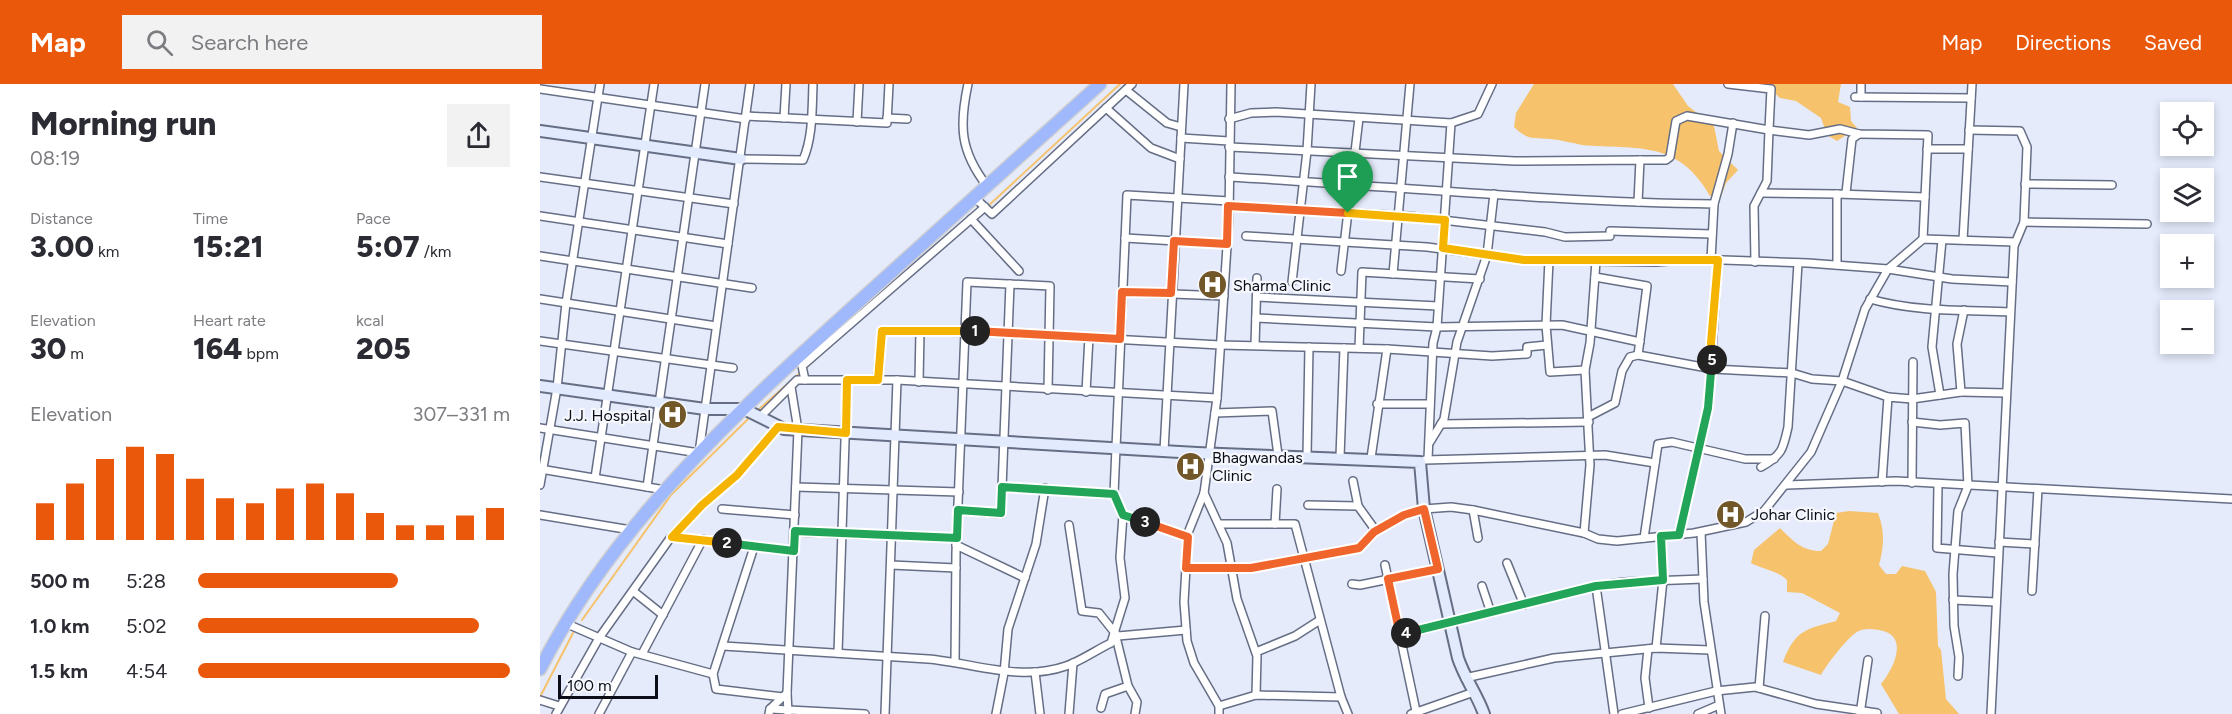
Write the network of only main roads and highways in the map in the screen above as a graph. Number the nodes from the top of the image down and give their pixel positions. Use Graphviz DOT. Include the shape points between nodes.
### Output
graph roads {
  1 [pos="1100,84"];
  2 [pos="540,669"];
  1 -- 2 [label="highway" via="699,453 631,530 565,623"];
}
